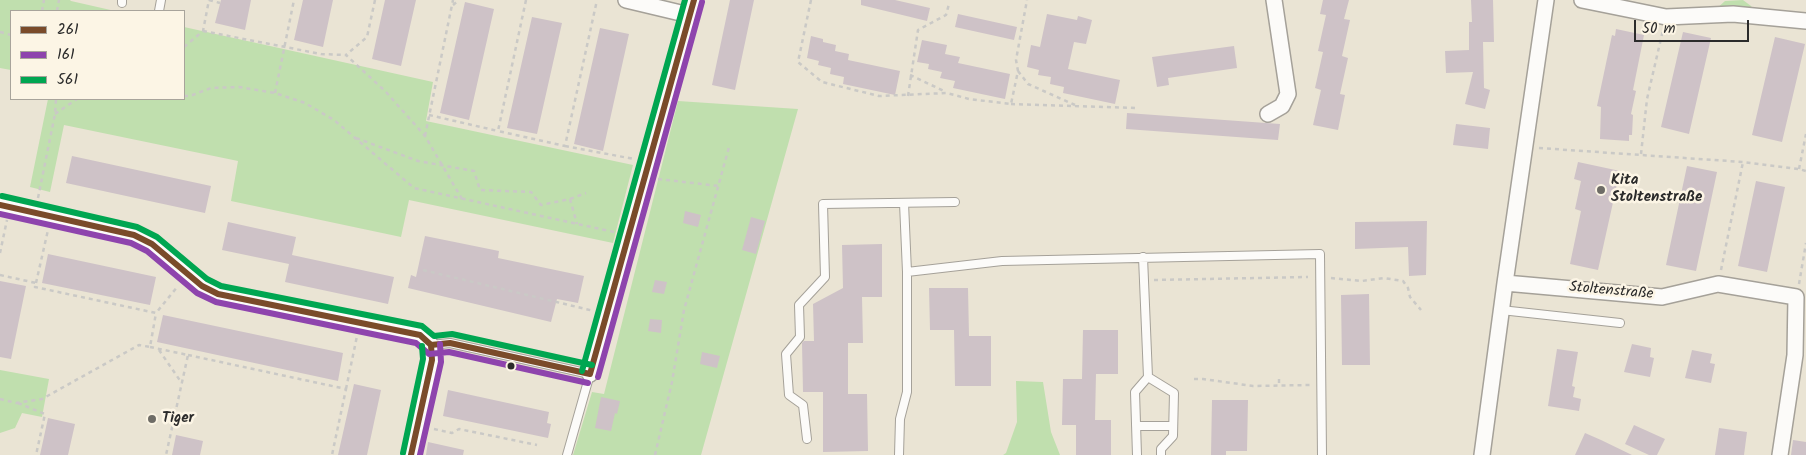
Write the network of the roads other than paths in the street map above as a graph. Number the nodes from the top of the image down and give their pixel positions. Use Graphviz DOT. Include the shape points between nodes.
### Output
graph roads {
  1 [pos="626,0"];
  2 [pos="694,0"];
  3 [pos="1274,0"];
  4 [pos="1546,0"];
  5 [pos="1582,0"];
  6 [pos="689,15"];
  7 [pos="1806,21"];
  8 [pos="1268,114"];
  9 [pos="955,202"];
  10 [pos="904,203"];
  11 [pos="5,206"];
  12 [pos="1143,257"];
  13 [pos="907,272"];
  14 [pos="1504,283"];
  15 [pos="1501,310"];
  16 [pos="1620,323"];
  17 [pos="431,345"];
  18 [pos="590,374"];
  19 [pos="1148,377"];
  20 [pos="1136,426"];
  21 [pos="1173,426"];
  22 [pos="807,439"];
  23 [pos="410,455"];
  24 [pos="567,455"];
  25 [pos="899,455"];
  26 [pos="1136,455"];
  27 [pos="1161,455"];
  28 [pos="1322,455"];
  29 [pos="1482,455"];
  30 [pos="1780,455"];
  1 -- 6 [label="street"];
  2 -- 6 [label="street"];
  3 -- 8 [label="street" via="1288,94 1282,106"];
  4 -- 14 [label="street"];
  5 -- 7 [label="street" via="1666,17 1733,14"];
  6 -- 18 [label="street"];
  9 -- 10 [label="lane"];
  10 -- 13 [label="lane"];
  10 -- 22 [label="lane" via="823,204 825,277 799,305 800,337 786,354 789,395 804,405"];
  11 -- 17 [label="street" via="134,235 152,244 187,275 218,294 420,335"];
  12 -- 13 [label="lane" via="1002,261"];
  12 -- 19 [label="lane"];
  12 -- 28 [label="lane" via="1320,254"];
  13 -- 25 [label="lane" via="907,392 900,419"];
  14 -- 15 [label="street"];
  14 -- 30 [label="street, Stoltenstraße" via="1662,297 1718,284 1796,297 1795,354"];
  15 -- 16 [label="lane"];
  15 -- 29 [label="street"];
  17 -- 18 [label="lane" via="450,343"];
  17 -- 23 [label="street" via="432,360"];
  18 -- 24 [label="lane"];
  19 -- 20 [label="lane" via="1135,392"];
  19 -- 21 [label="lane" via="1174,392"];
  20 -- 21 [label="lane"];
  20 -- 26 [label="lane"];
  21 -- 27 [label="lane" via="1173,436 1161,449"];
}
